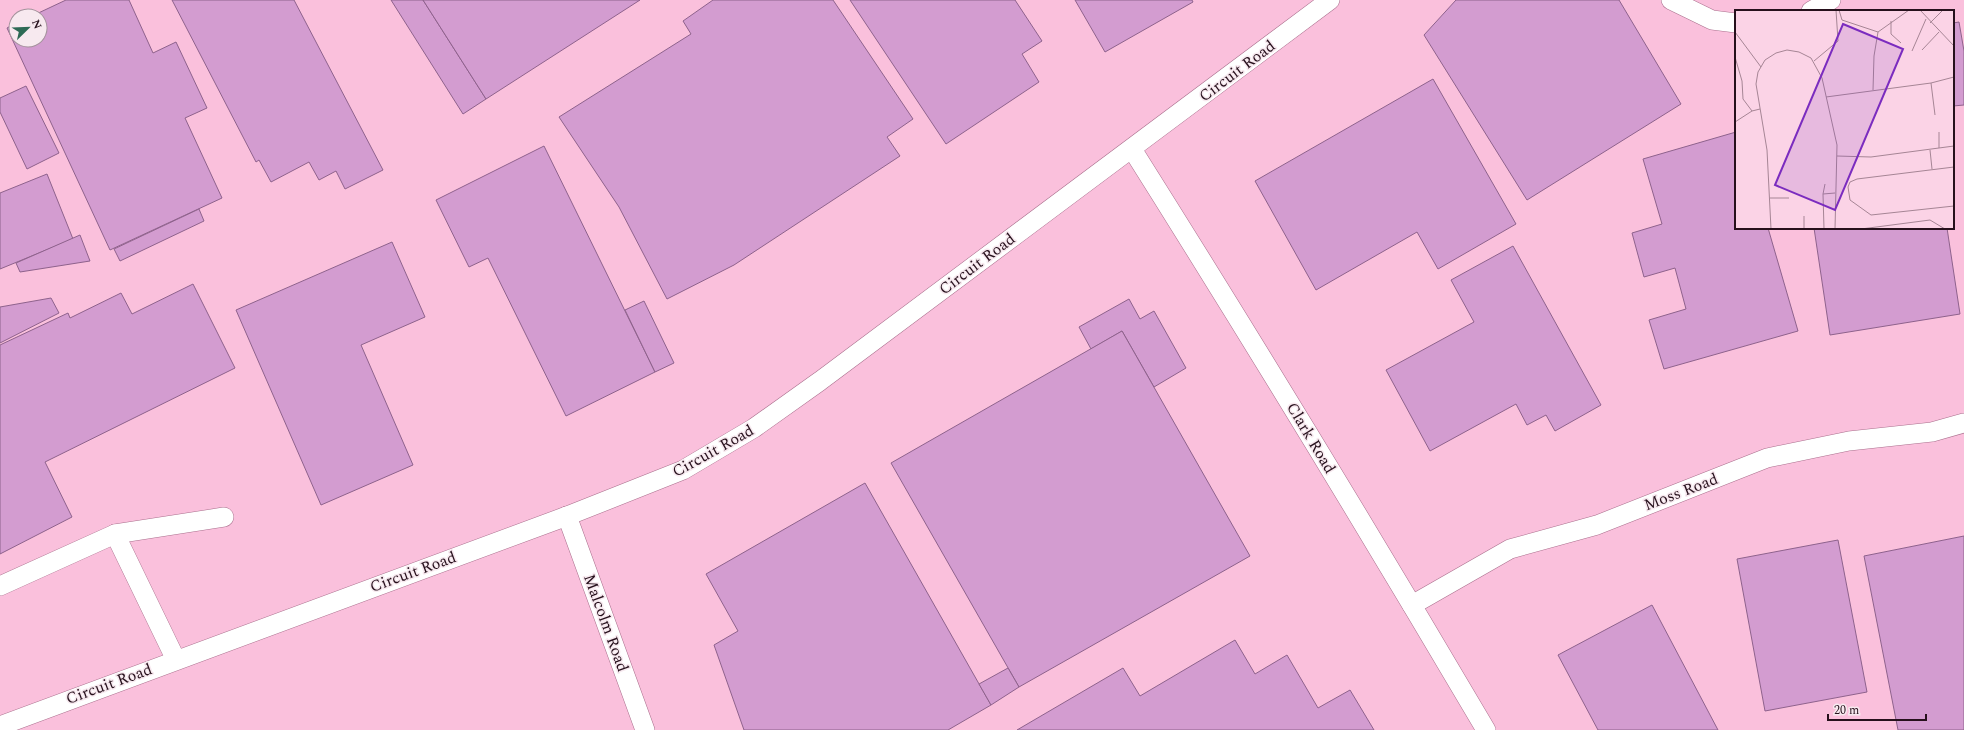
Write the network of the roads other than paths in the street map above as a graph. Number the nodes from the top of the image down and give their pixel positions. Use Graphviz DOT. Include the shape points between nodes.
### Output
graph roads {
  1 [pos="1330,0"];
  2 [pos="1671,0"];
  3 [pos="1831,0"];
  4 [pos="1813,10"];
  5 [pos="1735,23"];
  6 [pos="1132,149"];
  7 [pos="1964,423"];
  8 [pos="566,516"];
  9 [pos="224,517"];
  10 [pos="115,534"];
  11 [pos="0,586"];
  12 [pos="1412,605"];
  13 [pos="176,660"];
  14 [pos="0,726"];
  15 [pos="645,730"];
  16 [pos="1486,730"];
  1 -- 6 [label="lane, Circuit Road"];
  2 -- 5 [label="lane" via="1712,20"];
  3 -- 4 [label="lane"];
  6 -- 8 [label="lane, Circuit Road" via="754,428 683,470"];
  6 -- 12 [label="lane, Clark Road"];
  7 -- 12 [label="lane, Moss Road" via="1932,432 1849,441 1767,458 1597,524 1510,549"];
  8 -- 13 [label="lane, Circuit Road"];
  8 -- 15 [label="lane, Malcolm Road"];
  9 -- 10 [label="lane"];
  10 -- 11 [label="lane"];
  10 -- 13 [label="lane"];
  12 -- 16 [label="lane, Clark Road"];
  13 -- 14 [label="lane, Circuit Road"];
}
